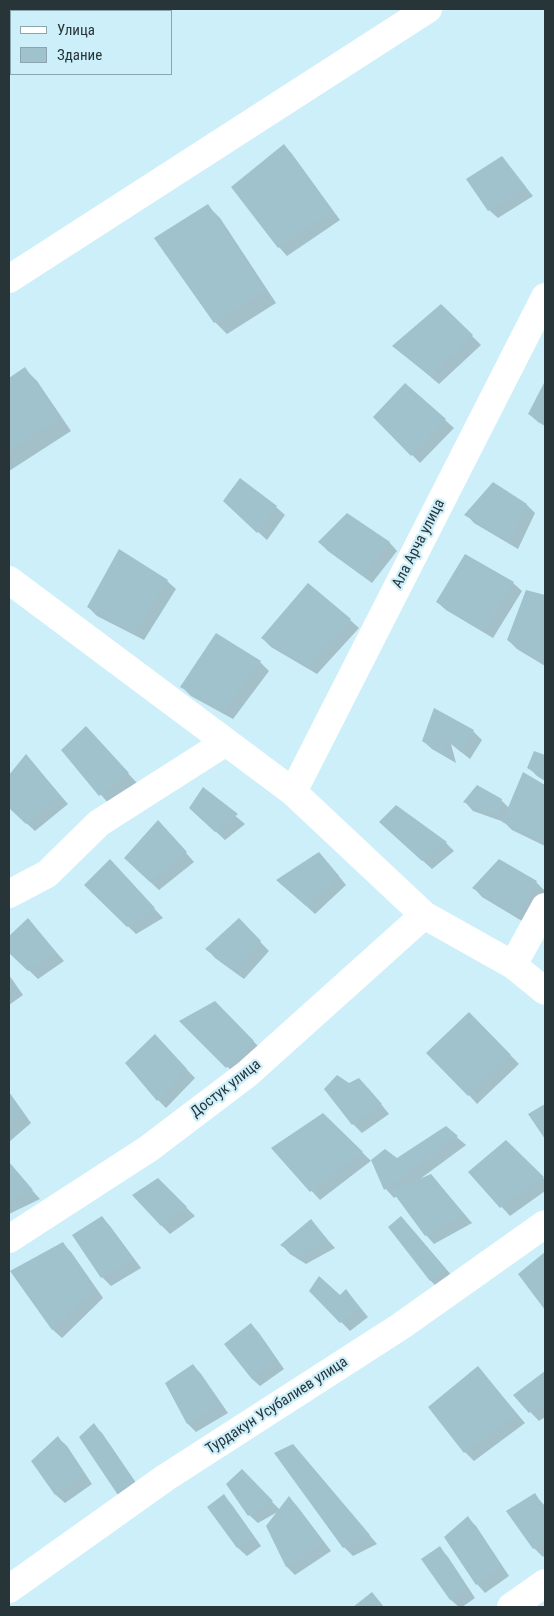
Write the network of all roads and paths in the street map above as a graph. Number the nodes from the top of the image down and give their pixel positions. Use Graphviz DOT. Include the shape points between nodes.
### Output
graph roads {
  1 [pos="428,9"];
  2 [pos="9,279"];
  3 [pos="545,297"];
  4 [pos="9,580"];
  5 [pos="226,742"];
  6 [pos="293,792"];
  7 [pos="9,894"];
  8 [pos="545,906"];
  9 [pos="424,915"];
  10 [pos="513,965"];
  11 [pos="545,991"];
  12 [pos="545,1224"];
  13 [pos="9,1239"];
  14 [pos="545,1582"];
  15 [pos="9,1589"];
  16 [pos="511,1607"];
  1 -- 2 [label="street"];
  3 -- 6 [label="street, Ала Арча улица"];
  4 -- 5 [label="street"];
  5 -- 6 [label="street"];
  5 -- 7 [label="street" via="99,823 47,874"];
  6 -- 9 [label="street"];
  8 -- 10 [label="street"];
  9 -- 10 [label="street"];
  9 -- 13 [label="street, Достук улица" via="247,1074 148,1148"];
  10 -- 11 [label="street"];
  12 -- 15 [label="street, Турдакун Усубалиев улица" via="401,1326 165,1478"];
  14 -- 16 [label="street"];
}
